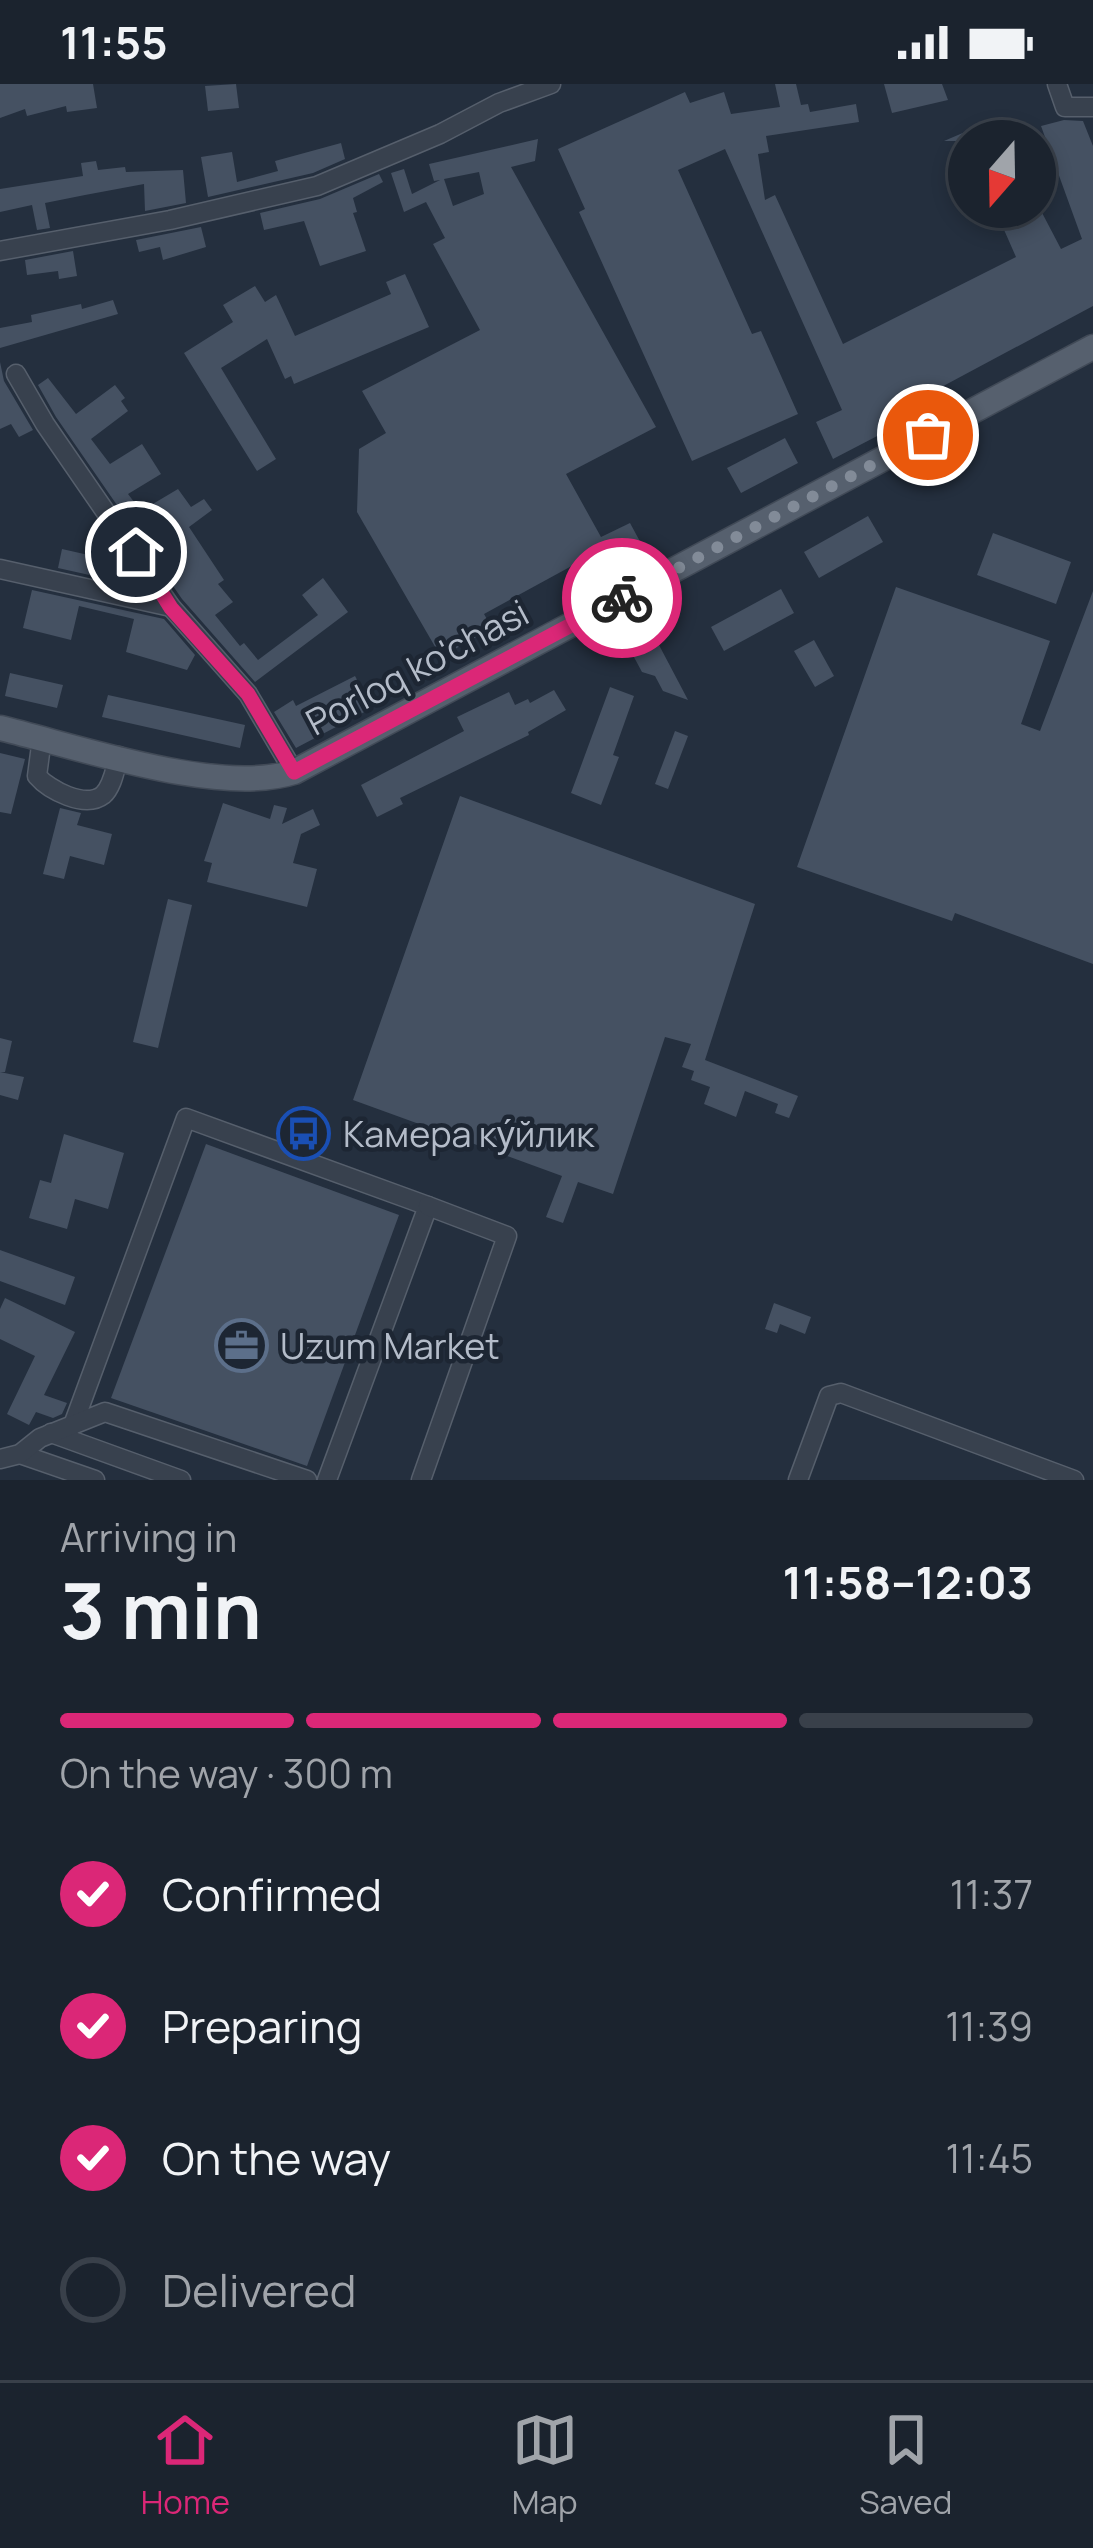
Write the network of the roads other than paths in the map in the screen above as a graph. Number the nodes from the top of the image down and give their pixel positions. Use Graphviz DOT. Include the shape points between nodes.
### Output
graph roads {
  1 [pos="551,84"];
  2 [pos="1057,84"];
  3 [pos="1093,107"];
  4 [pos="0,251"];
  5 [pos="1093,347"];
  6 [pos="16,374"];
  7 [pos="0,569"];
  8 [pos="171,608"];
  9 [pos="0,728"];
  10 [pos="42,738"];
  11 [pos="119,756"];
  12 [pos="294,772"];
  13 [pos="428,1206"];
  14 [pos="73,1425"];
  15 [pos="51,1433"];
  16 [pos="20,1454"];
  17 [pos="0,1459"];
  18 [pos="94,1480"];
  19 [pos="182,1480"];
  20 [pos="308,1480"];
  21 [pos="327,1480"];
  22 [pos="421,1480"];
  23 [pos="798,1480"];
  24 [pos="1074,1480"];
  1 -- 4 [label="street" via="317,186"];
  2 -- 3 [label="street" via="1065,107"];
  5 -- 12 [label="main road, Porloq ko'chasi"];
  6 -- 8 [label="street"];
  7 -- 8 [label="street"];
  8 -- 12 [label="street" via="248,694"];
  9 -- 10 [label="main road, Porloq ko'chasi"];
  10 -- 11 [label="main road, Porloq ko'chasi"];
  10 -- 11 [label="street" via="37,776 89,800 102,795"];
  11 -- 12 [label="main road, Porloq ko'chasi" via="232,780"];
  13 -- 14 [label="street" via="186,1118"];
  13 -- 21 [label="street"];
  13 -- 22 [label="street" via="507,1236"];
  14 -- 15 [label="street"];
  14 -- 20 [label="street" via="105,1412"];
  15 -- 16 [label="street"];
  15 -- 19 [label="street"];
  16 -- 17 [label="street"];
  16 -- 18 [label="street"];
  23 -- 24 [label="street" via="829,1396 842,1393"];
}
